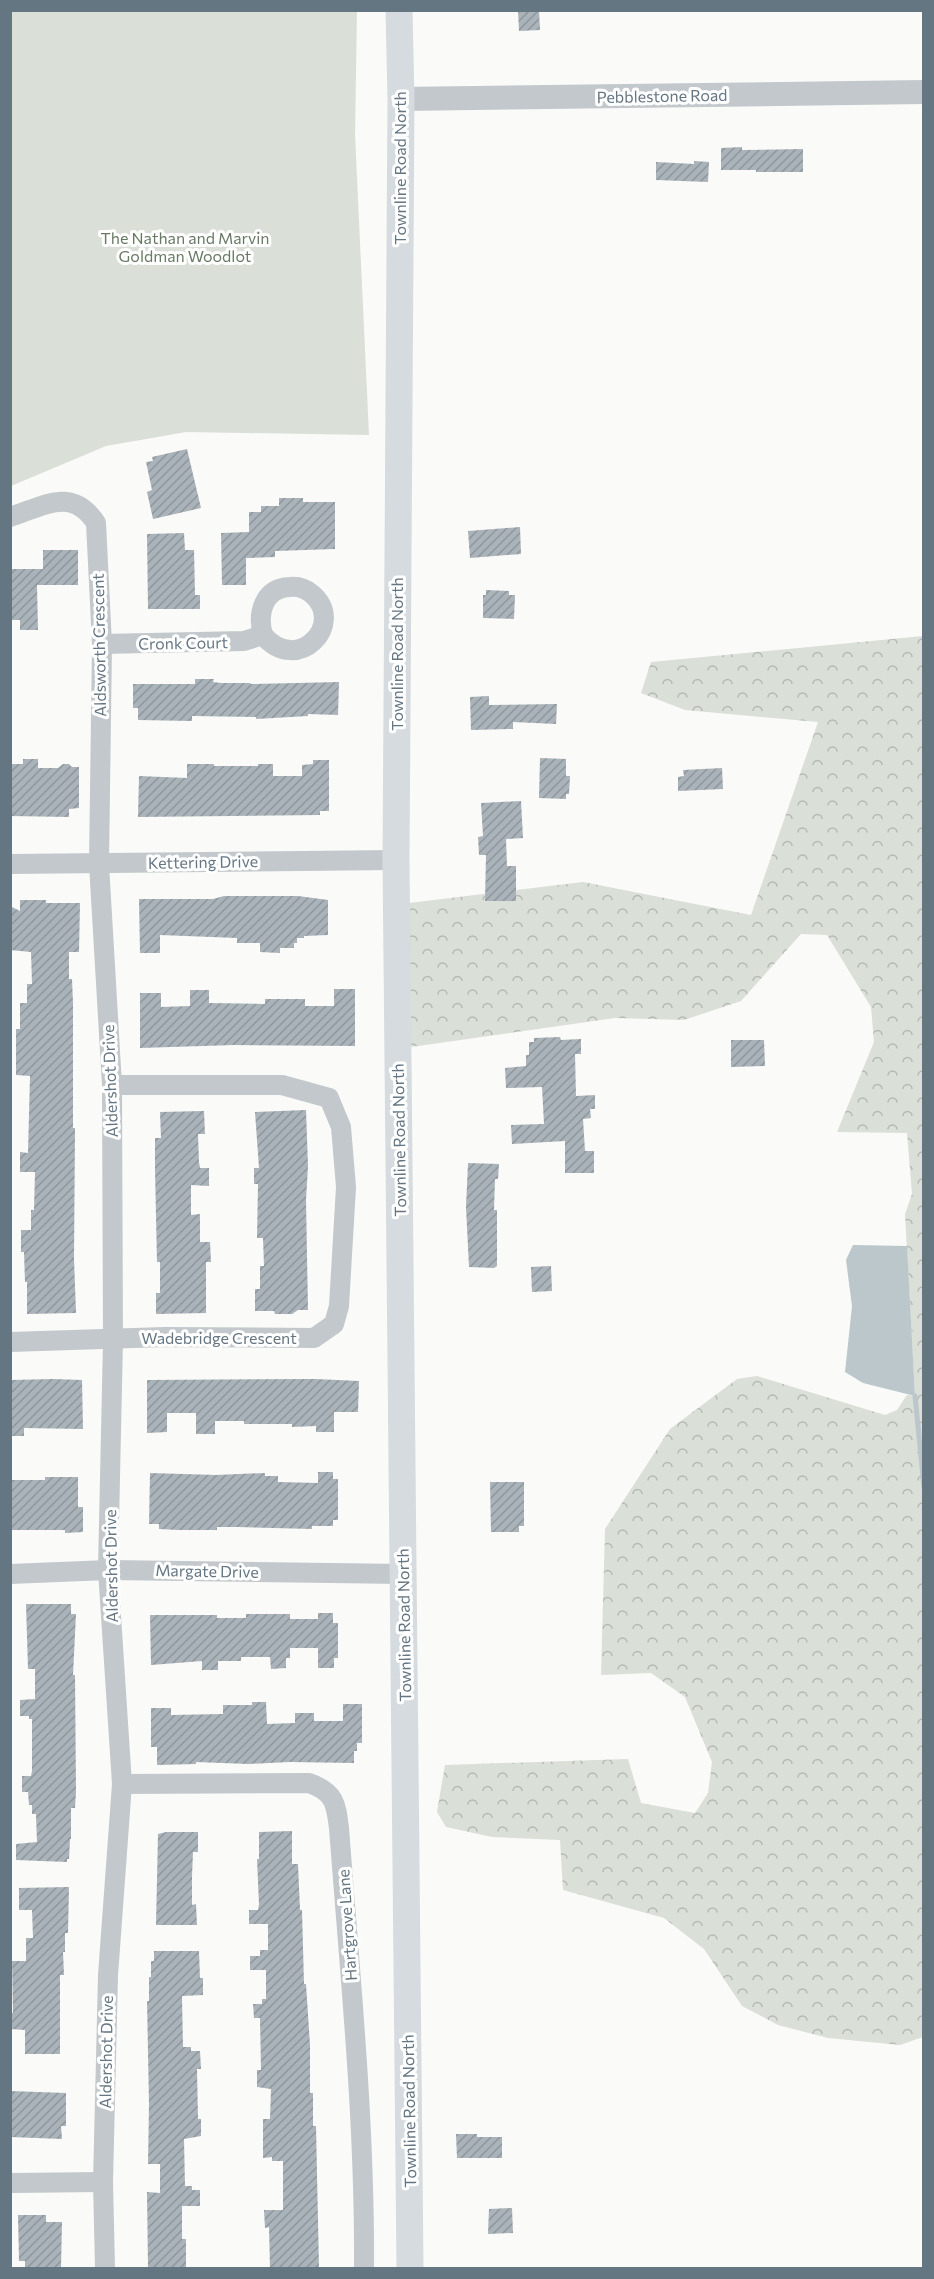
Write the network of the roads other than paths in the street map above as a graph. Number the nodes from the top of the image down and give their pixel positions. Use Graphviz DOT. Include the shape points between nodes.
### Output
graph roads {
  1 [pos="399,10"];
  2 [pos="924,92"];
  3 [pos="401,99"];
  4 [pos="10,517"];
  5 [pos="263,635"];
  6 [pos="102,644"];
  7 [pos="396,860"];
  8 [pos="10,864"];
  9 [pos="99,864"];
  10 [pos="112,1085"];
  11 [pos="113,1340"];
  12 [pos="10,1342"];
  13 [pos="108,1570"];
  14 [pos="10,1574"];
  15 [pos="404,1574"];
  16 [pos="122,1784"];
  17 [pos="103,2182"];
  18 [pos="10,2183"];
  19 [pos="105,2268"];
  20 [pos="364,2268"];
  21 [pos="410,2268"];
  1 -- 3 [label="main road, Townline Road North"];
  2 -- 3 [label="street, Pebblestone Road"];
  3 -- 7 [label="main road, Townline Road North"];
  4 -- 6 [label="street, Aldsworth Crescent" via="63,500 88,510 96,523"];
  5 -- 6 [label="street, Cronk Court" via="244,641"];
  6 -- 9 [label="street, Aldsworth Crescent"];
  7 -- 9 [label="street, Kettering Drive"];
  7 -- 15 [label="main road, Townline Road North"];
  8 -- 9 [label="street, Kettering Drive"];
  9 -- 10 [label="street, Aldershot Drive"];
  10 -- 11 [label="street, Aldershot Drive"];
  10 -- 11 [label="street, Wadebridge Crescent" via="282,1085 329,1098 342,1127 346,1187 339,1306 334,1324 314,1338"];
  11 -- 12 [label="street, Wadebridge Crescent"];
  11 -- 13 [label="street, Aldershot Drive"];
  13 -- 14 [label="street, Margate Drive"];
  13 -- 15 [label="street, Margate Drive"];
  13 -- 16 [label="street, Aldershot Drive"];
  15 -- 21 [label="main road, Townline Road North"];
  16 -- 17 [label="street, Aldershot Drive" via="108,1975"];
  16 -- 20 [label="street, Hartgrove Lane" via="309,1783 331,1795 339,1828 358,2086"];
  17 -- 18 [label="street"];
  17 -- 19 [label="street, Aldershot Drive"];
}
